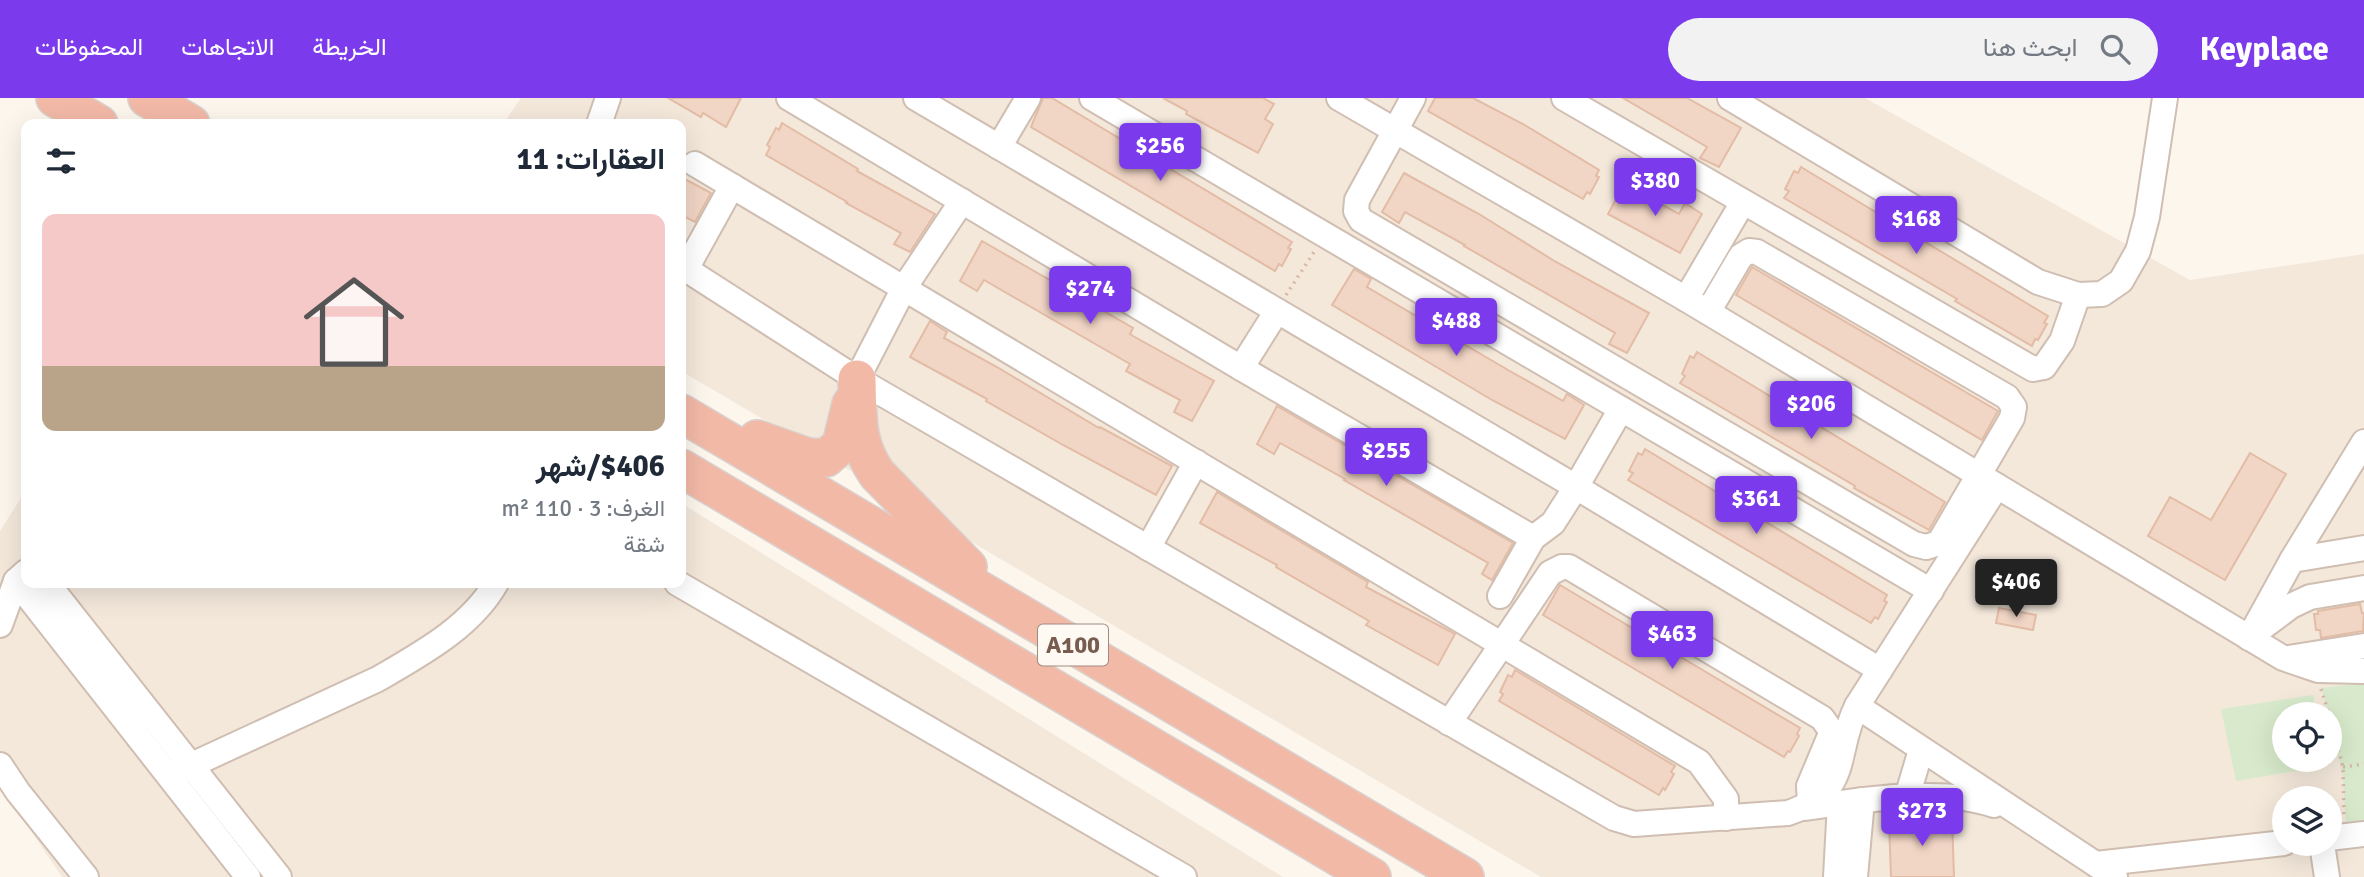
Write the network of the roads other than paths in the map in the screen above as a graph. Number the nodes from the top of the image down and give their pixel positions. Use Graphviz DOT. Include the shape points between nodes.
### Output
graph roads {
  1 [pos="55,98"];
  2 [pos="147,98"];
  3 [pos="608,98"];
  4 [pos="789,98"];
  5 [pos="916,98"];
  6 [pos="1028,98"];
  7 [pos="1092,98"];
  8 [pos="1339,98"];
  9 [pos="1413,98"];
  10 [pos="1564,98"];
  11 [pos="1730,98"];
  12 [pos="2165,98"];
  13 [pos="91,119"];
  14 [pos="183,119"];
  15 [pos="601,119"];
  16 [pos="1394,130"];
  17 [pos="999,146"];
  18 [pos="695,164"];
  19 [pos="732,186"];
  20 [pos="962,201"];
  21 [pos="1743,202"];
  22 [pos="686,263"];
  23 [pos="686,270"];
  24 [pos="904,288"];
  25 [pos="2078,295"];
  26 [pos="1686,299"];
  27 [pos="1277,311"];
  28 [pos="1708,312"];
  29 [pos="1241,368"];
  30 [pos="857,379"];
  31 [pos="1621,409"];
  32 [pos="686,414"];
  33 [pos="686,415"];
  34 [pos="2364,442"];
  35 [pos="1196,462"];
  36 [pos="686,471"];
  37 [pos="1988,481"];
  38 [pos="1576,487"];
  39 [pos="1533,538"];
  40 [pos="1149,548"];
  41 [pos="2364,548"];
  42 [pos="2292,560"];
  43 [pos="21,576"];
  44 [pos="31,588"];
  45 [pos="51,588"];
  46 [pos="493,588"];
  47 [pos="686,588"];
  48 [pos="2364,588"];
  49 [pos="1931,591"];
  50 [pos="1500,596"];
  51 [pos="1009,607"];
  52 [pos="0,625"];
  53 [pos="2249,638"];
  54 [pos="1503,644"];
  55 [pos="2364,646"];
  56 [pos="2283,658"];
  57 [pos="1880,670"];
  58 [pos="2361,670"];
  59 [pos="1857,706"];
  60 [pos="1449,723"];
  61 [pos="1921,750"];
  62 [pos="0,765"];
  63 [pos="181,771"];
  64 [pos="1907,797"];
  65 [pos="1851,801"];
  66 [pos="1805,806"];
  67 [pos="2015,812"];
  68 [pos="1726,818"];
  69 [pos="2272,846"];
  70 [pos="2333,856"];
  71 [pos="2106,870"];
  72 [pos="86,877"];
  73 [pos="248,877"];
  74 [pos="279,877"];
  75 [pos="1184,877"];
  76 [pos="1372,877"];
  77 [pos="1465,877"];
  78 [pos="1836,877"];
  79 [pos="1855,877"];
  80 [pos="2327,877"];
  1 -- 13 [label="highway"];
  2 -- 14 [label="highway"];
  3 -- 15 [label="street"];
  4 -- 20 [label="street"];
  5 -- 17 [label="street"];
  6 -- 17 [label="street"];
  7 -- 31 [label="street"];
  8 -- 16 [label="street"];
  9 -- 16 [label="street"];
  10 -- 21 [label="street"];
  11 -- 25 [label="street" via="2038,282"];
  12 -- 25 [label="street" via="2138,251 2121,281 2102,294"];
  16 -- 26 [label="street"];
  16 -- 37 [label="street" via="1357,200 1361,220 1914,544 1939,543"];
  17 -- 27 [label="street"];
  18 -- 19 [label="street"];
  19 -- 22 [label="street"];
  19 -- 24 [label="street"];
  20 -- 24 [label="street"];
  20 -- 29 [label="street"];
  21 -- 25 [label="street" via="2033,369 2044,367 2062,341"];
  21 -- 26 [label="street"];
  23 -- 30 [label="street"];
  24 -- 30 [label="street"];
  24 -- 35 [label="street"];
  26 -- 28 [label="street"];
  27 -- 29 [label="street"];
  27 -- 38 [label="street"];
  28 -- 37 [label="street"];
  28 -- 37 [label="street" via="1741,256 1757,252 2007,397 2014,407 2012,418"];
  29 -- 39 [label="street"];
  30 -- 32 [label="highway" via="841,445 826,458 808,457"];
  30 -- 40 [label="street"];
  30 -- 51 [label="highway" via="858,430 865,457"];
  31 -- 38 [label="street"];
  31 -- 49 [label="street"];
  33 -- 51 [label="highway, A100"];
  34 -- 42 [label="street"];
  35 -- 40 [label="street"];
  35 -- 54 [label="street"];
  36 -- 76 [label="highway, A100"];
  37 -- 49 [label="street"];
  37 -- 53 [label="street"];
  38 -- 39 [label="street" via="1553,523"];
  38 -- 57 [label="street"];
  39 -- 50 [label="street"];
  40 -- 60 [label="street"];
  41 -- 42 [label="street"];
  42 -- 53 [label="street"];
  43 -- 52 [label="street"];
  44 -- 63 [label="street"];
  45 -- 63 [label="street"];
  46 -- 63 [label="street" via="468,618 407,662"];
  47 -- 75 [label="street"];
  48 -- 53 [label="street" via="2310,597"];
  49 -- 57 [label="street"];
  51 -- 77 [label="highway, A100"];
  53 -- 56 [label="street"];
  54 -- 60 [label="street"];
  54 -- 66 [label="street" via="1550,573 1562,567 1576,569 1822,718 1830,736"];
  54 -- 68 [label="street" via="1699,762 1726,799"];
  55 -- 56 [label="street"];
  56 -- 58 [label="street" via="2318,670"];
  57 -- 59 [label="street"];
  59 -- 61 [label="street"];
  59 -- 66 [label="street" via="1835,778"];
  60 -- 68 [label="street" via="1624,822"];
  61 -- 64 [label="street"];
  61 -- 67 [label="street"];
  62 -- 72 [label="street"];
  63 -- 73 [label="street"];
  63 -- 74 [label="street"];
  64 -- 65 [label="street"];
  64 -- 67 [label="street" via="1974,798"];
  65 -- 66 [label="street"];
  65 -- 78 [label="street"];
  65 -- 79 [label="street"];
  66 -- 68 [label="street" via="1776,814"];
  67 -- 71 [label="street"];
  69 -- 71 [label="street"];
  70 -- 80 [label="street"];
}
